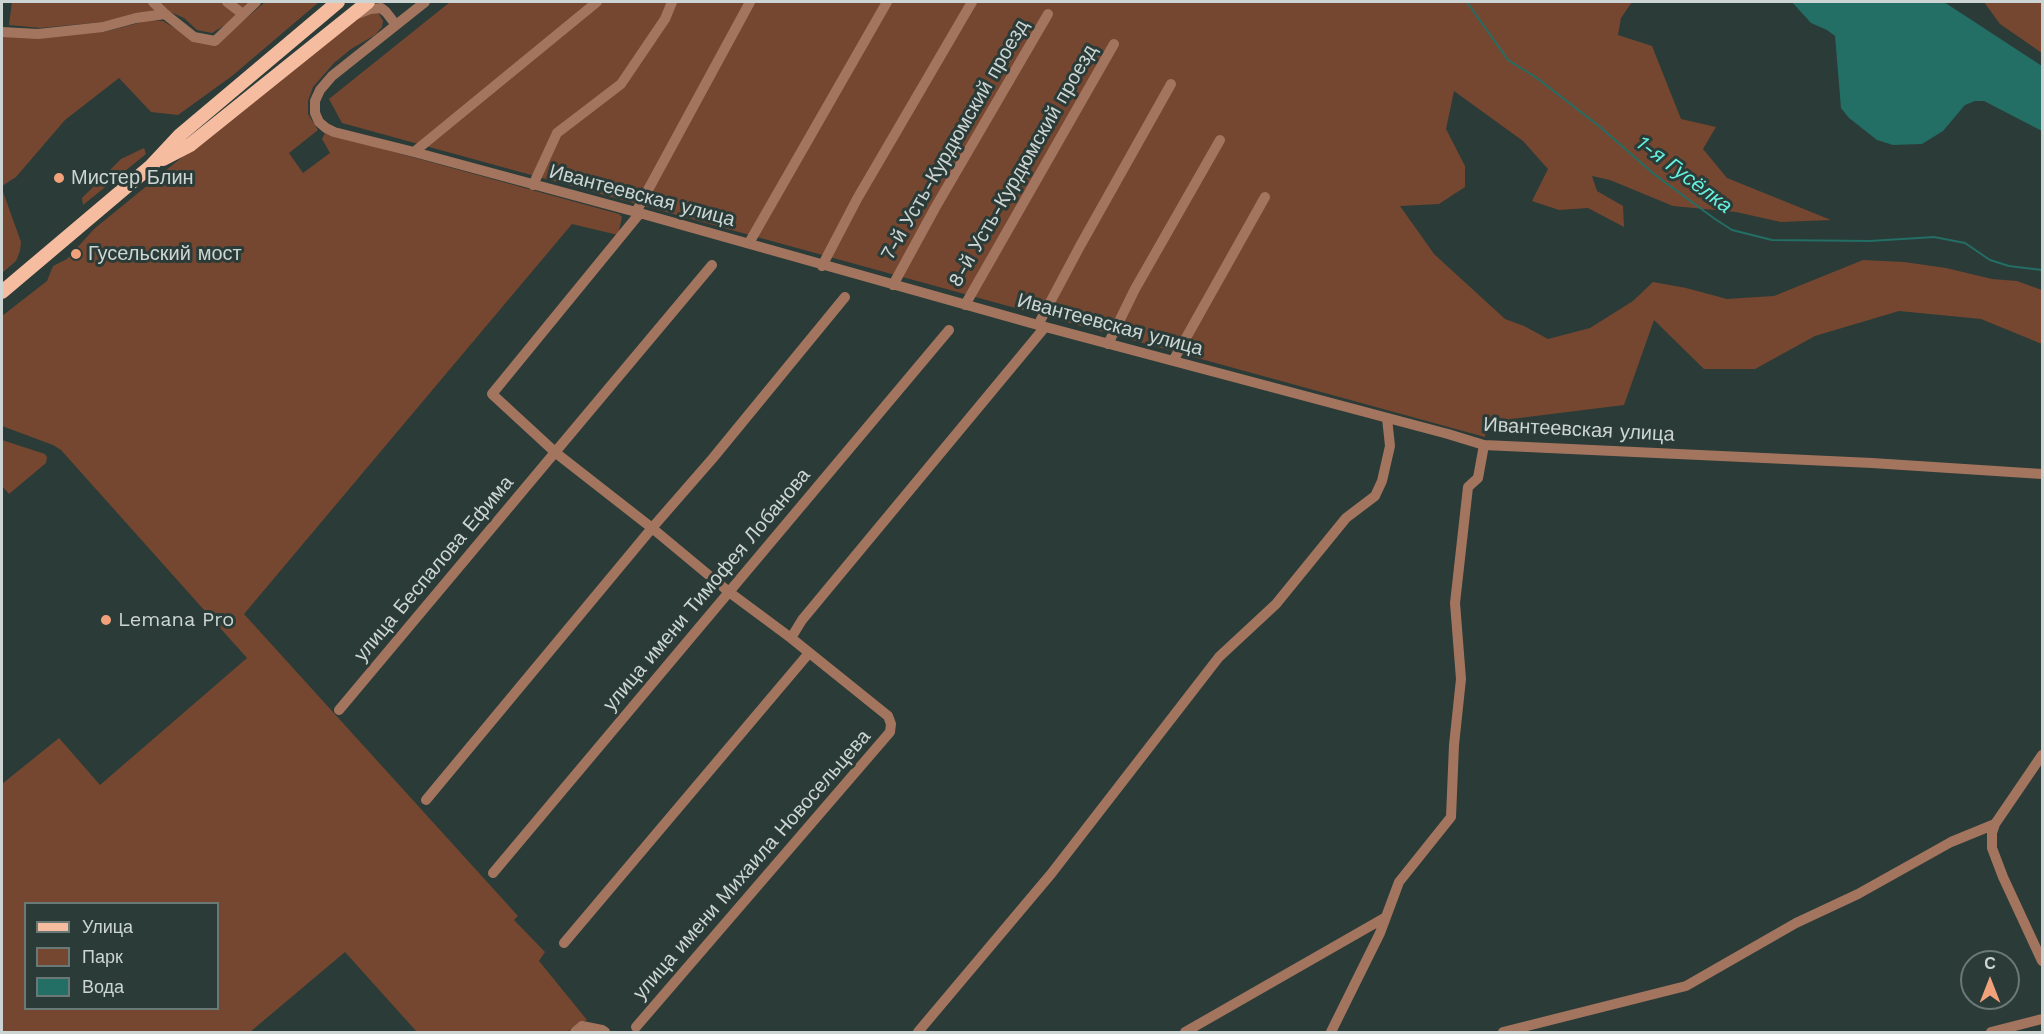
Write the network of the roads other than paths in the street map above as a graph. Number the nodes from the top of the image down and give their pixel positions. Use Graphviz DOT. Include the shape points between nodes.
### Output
graph roads {
  1 [pos="153,2"];
  2 [pos="227,2"];
  3 [pos="256,2"];
  4 [pos="368,2"];
  5 [pos="425,2"];
  6 [pos="597,2"];
  7 [pos="672,2"];
  8 [pos="750,2"];
  9 [pos="887,2"];
  10 [pos="972,2"];
  11 [pos="332,4"];
  12 [pos="386,7"];
  13 [pos="165,14"];
  14 [pos="243,14"];
  15 [pos="1048,14"];
  16 [pos="351,15"];
  17 [pos="396,25"];
  18 [pos="2,32"];
  19 [pos="1114,44"];
  20 [pos="1171,84"];
  21 [pos="1220,140"];
  22 [pos="414,152"];
  23 [pos="151,166"];
  24 [pos="533,185"];
  25 [pos="1265,197"];
  26 [pos="638,212"];
  27 [pos="749,243"];
  28 [pos="712,265"];
  29 [pos="822,266"];
  30 [pos="893,285"];
  31 [pos="2,291"];
  32 [pos="845,297"];
  33 [pos="965,305"];
  34 [pos="1041,326"];
  35 [pos="949,330"];
  36 [pos="1108,344"];
  37 [pos="1173,361"];
  38 [pos="1387,418"];
  39 [pos="1484,446"];
  40 [pos="556,453"];
  41 [pos="2043,474"];
  42 [pos="652,528"];
  43 [pos="729,592"];
  44 [pos="791,638"];
  45 [pos="809,653"];
  46 [pos="339,710"];
  47 [pos="2043,755"];
  48 [pos="426,800"];
  49 [pos="1995,824"];
  50 [pos="494,873"];
  51 [pos="1386,917"];
  52 [pos="564,944"];
  53 [pos="2043,961"];
  54 [pos="2043,1019"];
  55 [pos="636,1027"];
  56 [pos="575,1032"];
  57 [pos="605,1032"];
  58 [pos="918,1032"];
  59 [pos="1185,1032"];
  60 [pos="1331,1032"];
  61 [pos="1503,1032"];
  62 [pos="1991,1032"];
  1 -- 13 [label="street"];
  2 -- 14 [label="street"];
  3 -- 14 [label="street"];
  4 -- 16 [label="main road"];
  5 -- 17 [label="street"];
  6 -- 22 [label="street"];
  7 -- 24 [label="street" via="665,19 621,84 557,133"];
  8 -- 26 [label="street"];
  9 -- 27 [label="street"];
  10 -- 29 [label="street"];
  11 -- 23 [label="main road" via="180,135"];
  12 -- 16 [label="street"];
  12 -- 17 [label="street"];
  13 -- 14 [label="street" via="194,37 214,41"];
  13 -- 18 [label="street" via="103,27 38,34"];
  15 -- 30 [label="street, 7-й Усть-Курдюмский проезд"];
  16 -- 23 [label="main road" via="190,145"];
  17 -- 22 [label="street, Ивантеевская улица" via="332,76 320,90 315,113 319,122 334,132"];
  19 -- 33 [label="street, 8-й Усть-Курдюмский проезд"];
  20 -- 34 [label="street" via="1080,246"];
  21 -- 36 [label="street"];
  22 -- 24 [label="street, Ивантеевская улица"];
  23 -- 31 [label="main road"];
  24 -- 26 [label="street, Ивантеевская улица"];
  25 -- 37 [label="street"];
  26 -- 27 [label="street, Ивантеевская улица"];
  26 -- 40 [label="street" via="492,394"];
  27 -- 29 [label="street, Ивантеевская улица"];
  28 -- 40 [label="street, улица Беспалова Ефима"];
  29 -- 30 [label="street, Ивантеевская улица"];
  30 -- 33 [label="street, Ивантеевская улица"];
  32 -- 42 [label="street"];
  33 -- 34 [label="street, Ивантеевская улица"];
  34 -- 36 [label="street, Ивантеевская улица"];
  34 -- 44 [label="street"];
  35 -- 43 [label="street, улица имени Тимофея Лобанова"];
  36 -- 37 [label="street, Ивантеевская улица"];
  37 -- 38 [label="street, Ивантеевская улица"];
  38 -- 39 [label="street, Ивантеевская улица"];
  38 -- 58 [label="street" via="1390,446 1375,496 1346,518 1276,604 1219,657 1051,874"];
  39 -- 41 [label="street, Ивантеевская улица"];
  39 -- 51 [label="street" via="1478,478 1468,487 1455,603 1461,679 1451,817 1399,882"];
  40 -- 42 [label="street"];
  40 -- 46 [label="street, улица Беспалова Ефима"];
  42 -- 43 [label="street"];
  42 -- 48 [label="street"];
  43 -- 44 [label="street"];
  43 -- 50 [label="street, улица имени Тимофея Лобанова"];
  44 -- 45 [label="street"];
  45 -- 52 [label="street"];
  45 -- 55 [label="street, улица имени Михаила Новосельцева" via="888,716 890,732"];
  47 -- 49 [label="street"];
  49 -- 53 [label="street" via="1992,848"];
  49 -- 61 [label="street" via="1951,842 1686,986"];
  51 -- 59 [label="street"];
  51 -- 60 [label="street"];
  54 -- 62 [label="street"];
  56 -- 57 [label="street" via="582,1026"];
}
